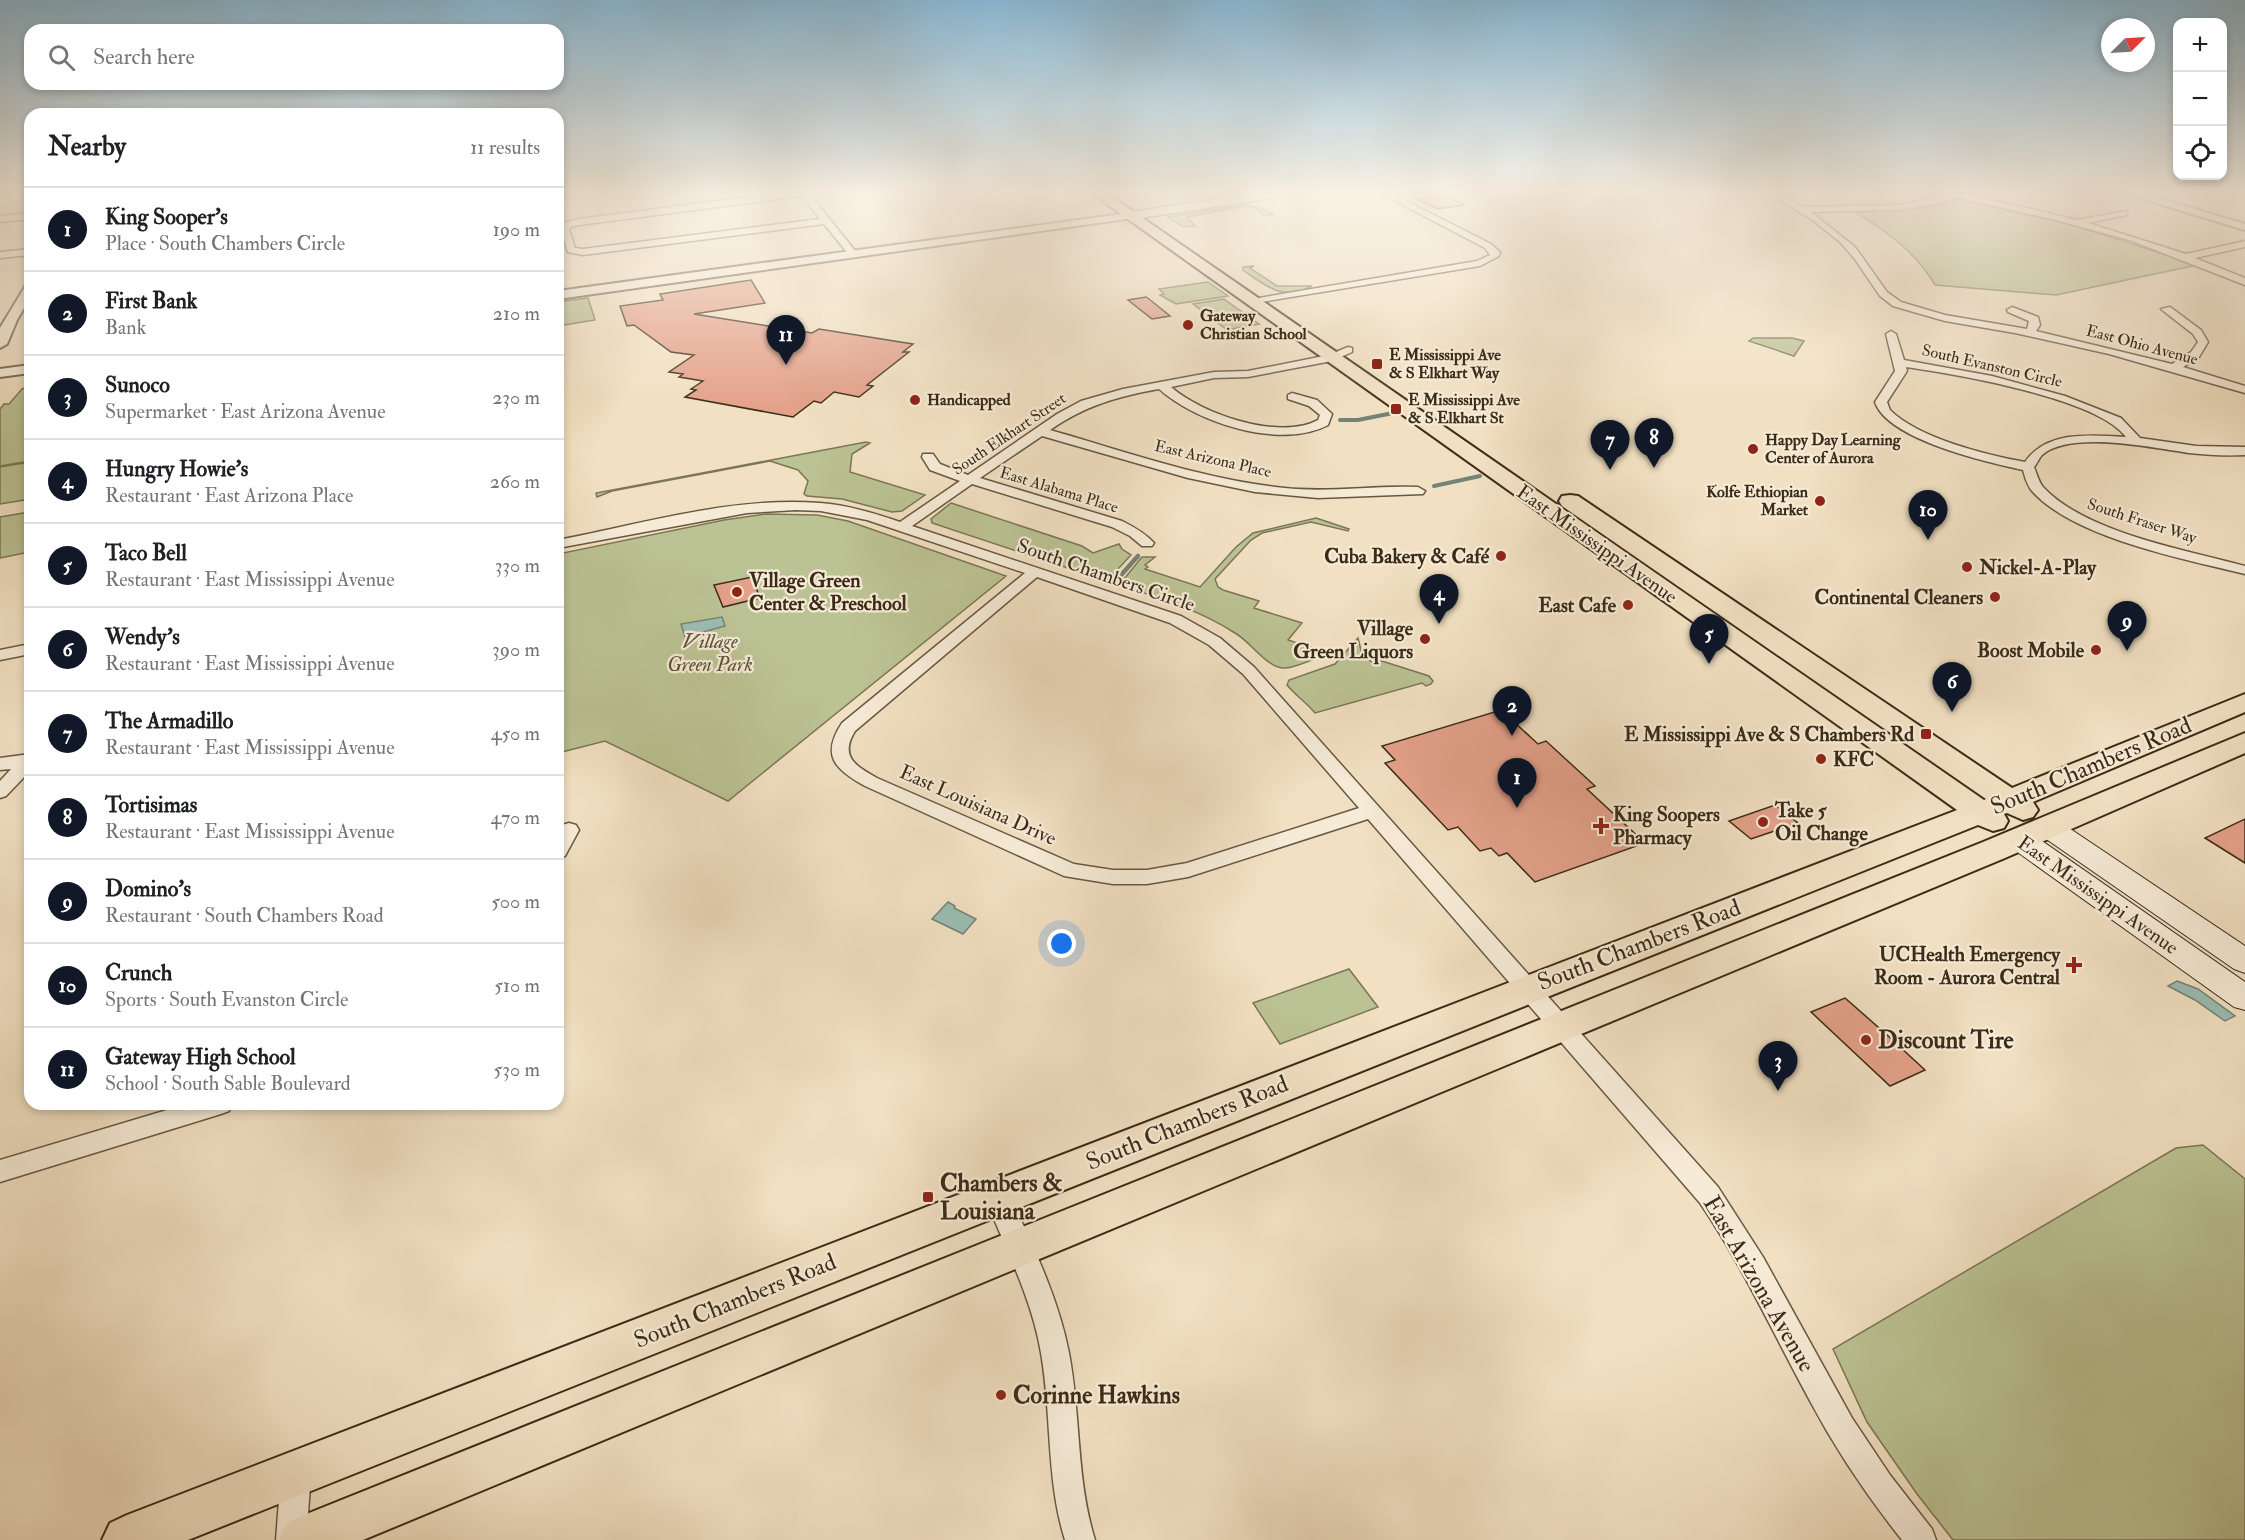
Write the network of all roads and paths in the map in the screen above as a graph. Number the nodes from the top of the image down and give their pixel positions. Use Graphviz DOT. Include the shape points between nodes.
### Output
graph roads {
  1 [pos="782,264"];
  2 [pos="1198,264"];
  3 [pos="1222,264"];
  4 [pos="1475,264"];
  5 [pos="1864,264"];
  6 [pos="2201,264"];
  7 [pos="2245,282"];
  8 [pos="564,294"];
  9 [pos="24,298"];
  10 [pos="1273,299"];
  11 [pos="1253,302"];
  12 [pos="2012,309"];
  13 [pos="2166,309"];
  14 [pos="2030,333"];
  15 [pos="1891,334"];
  16 [pos="0,344"];
  17 [pos="1333,352"];
  18 [pos="1899,363"];
  19 [pos="2173,368"];
  20 [pos="24,370"];
  21 [pos="0,373"];
  22 [pos="1162,385"];
  23 [pos="2245,390"];
  24 [pos="1292,397"];
  25 [pos="1040,431"];
  26 [pos="2136,441"];
  27 [pos="2245,451"];
  28 [pos="928,457"];
  29 [pos="2028,467"];
  30 [pos="969,480"];
  31 [pos="1418,491"];
  32 [pos="901,527"];
  33 [pos="564,543"];
  34 [pos="1147,543"];
  35 [pos="2245,570"];
  36 [pos="1035,572"];
  37 [pos="24,650"];
  38 [pos="0,655"];
  39 [pos="2245,702"];
  40 [pos="2245,742"];
  41 [pos="24,762"];
  42 [pos="0,764"];
  43 [pos="24,766"];
  44 [pos="0,792"];
  45 [pos="2010,801"];
  46 [pos="1372,811"];
  47 [pos="1980,813"];
  48 [pos="2048,827"];
  49 [pos="569,830"];
  50 [pos="2019,839"];
  51 [pos="564,840"];
  52 [pos="2245,961"];
  53 [pos="1529,988"];
  54 [pos="2245,998"];
  55 [pos="1562,1026"];
  56 [pos="184,1110"];
  57 [pos="159,1114"];
  58 [pos="0,1172"];
  59 [pos="998,1198"];
  60 [pos="1018,1248"];
  61 [pos="296,1474"];
  62 [pos="127,1540"];
  63 [pos="291,1540"];
  64 [pos="304,1540"];
  65 [pos="1080,1540"];
  66 [pos="1921,1540"];
  1 -- 8 [label="street"];
  2 -- 11 [label="main road, East Mississippi Avenue"];
  3 -- 10 [label="main road, East Mississippi Avenue"];
  4 -- 10 [label="street"];
  5 -- 14 [label="street, East Ohio Avenue" via="1891,304"];
  6 -- 7 [label="street"];
  9 -- 16 [label="street"];
  10 -- 11 [label="street"];
  10 -- 17 [label="main road, East Mississippi Avenue"];
  11 -- 17 [label="main road, East Mississippi Avenue"];
  12 -- 14 [label="street" via="2034,320"];
  13 -- 19 [label="street" via="2204,342 2198,352"];
  14 -- 19 [label="street, East Ohio Avenue"];
  15 -- 18 [label="street, South Evanston Circle"];
  17 -- 22 [label="street, South Elkhart Street" via="1248,374 1214,375"];
  17 -- 45 [label="main road, East Mississippi Avenue"];
  17 -- 47 [label="main road, East Mississippi Avenue"];
  18 -- 26 [label="street, South Evanston Circle" via="2068,400 2123,424"];
  18 -- 29 [label="street, South Evanston Circle" via="1901,371 1881,402 1890,417 1950,447"];
  19 -- 23 [label="street, East Ohio Avenue"];
  20 -- 21 [label="street"];
  22 -- 24 [label="street" via="1197,410 1273,431 1304,432 1324,422 1326,414 1320,408"];
  22 -- 25 [label="street, South Elkhart Street" via="1096,400"];
  25 -- 30 [label="street, South Elkhart Street"];
  25 -- 31 [label="street, East Arizona Place" via="1245,487 1311,494"];
  26 -- 27 [label="street"];
  26 -- 29 [label="street" via="2058,444 2036,453"];
  28 -- 30 [label="street, East Alabama Place" via="940,470"];
  29 -- 35 [label="street, South Fraser Way" via="2039,493 2073,516 2107,531"];
  30 -- 32 [label="street, South Elkhart Street"];
  30 -- 34 [label="street, East Alabama Place" via="1117,525"];
  32 -- 33 [label="street, South Chambers Circle" via="841,509 764,505"];
  32 -- 36 [label="street, South Chambers Circle"];
  36 -- 46 [label="street, South Chambers Circle" via="1171,617 1222,645"];
  36 -- 46 [label="street, East Louisiana Drive" via="848,727 839,750 852,771 1062,867 1113,877 1147,877 1188,870"];
  37 -- 38 [label="street"];
  39 -- 45 [label="main road, South Chambers Road"];
  40 -- 48 [label="main road, South Chambers Road"];
  41 -- 42 [label="street"];
  43 -- 44 [label="street"];
  45 -- 47 [label="main road, South Chambers Road"];
  45 -- 48 [label="main road, East Mississippi Avenue"];
  46 -- 53 [label="street, South Chambers Circle"];
  47 -- 50 [label="main road, East Mississippi Avenue"];
  47 -- 53 [label="main road, South Chambers Road"];
  48 -- 50 [label="main road, South Chambers Road"];
  48 -- 52 [label="main road, East Mississippi Avenue"];
  49 -- 51 [label="street"];
  50 -- 54 [label="main road, East Mississippi Avenue"];
  50 -- 55 [label="main road, South Chambers Road"];
  53 -- 55 [label="street, East Arizona Avenue"];
  53 -- 59 [label="main road, South Chambers Road"];
  55 -- 60 [label="main road, South Chambers Road"];
  55 -- 66 [label="street, East Arizona Avenue" via="1718,1207 1839,1423"];
  56 -- 57 [label="street"];
  57 -- 58 [label="street"];
  59 -- 60 [label="street"];
  59 -- 61 [label="main road, South Chambers Road"];
  60 -- 64 [label="main road, South Chambers Road"];
  60 -- 65 [label="street" via="1043,1308 1055,1352 1065,1476"];
  61 -- 62 [label="main road, South Chambers Road"];
  61 -- 63 [label="street"];
}
